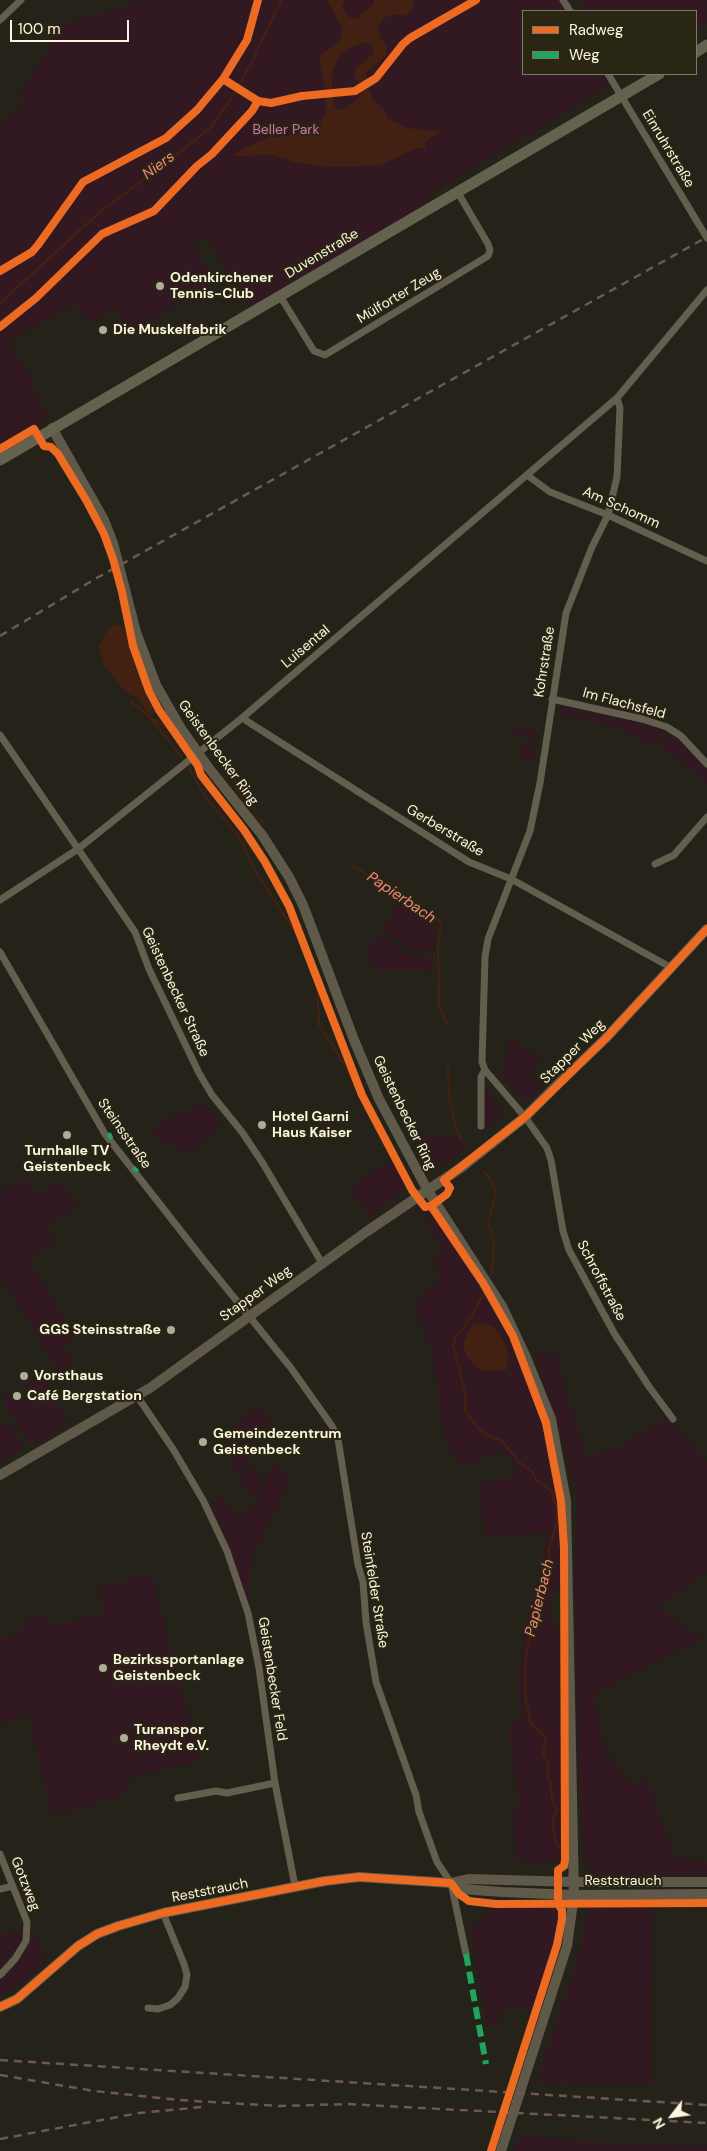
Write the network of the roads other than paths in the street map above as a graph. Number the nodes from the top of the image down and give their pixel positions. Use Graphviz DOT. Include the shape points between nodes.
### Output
graph roads {
  1 [pos="21,0"];
  2 [pos="0,20"];
  3 [pos="609,75"];
  4 [pos="657,75"];
  5 [pos="621,95"];
  6 [pos="457,192"];
  7 [pos="707,238"];
  8 [pos="707,290"];
  9 [pos="280,296"];
  10 [pos="616,398"];
  11 [pos="52,428"];
  12 [pos="0,460"];
  13 [pos="527,474"];
  14 [pos="608,515"];
  15 [pos="707,561"];
  16 [pos="552,700"];
  17 [pos="242,718"];
  18 [pos="0,735"];
  19 [pos="198,753"];
  20 [pos="707,764"];
  21 [pos="707,817"];
  22 [pos="78,849"];
  23 [pos="655,864"];
  24 [pos="511,879"];
  25 [pos="0,900"];
  26 [pos="707,929"];
  27 [pos="0,952"];
  28 [pos="670,967"];
  29 [pos="485,1070"];
  30 [pos="525,1117"];
  31 [pos="481,1126"];
  32 [pos="428,1191"];
  33 [pos="322,1263"];
  34 [pos="250,1316"];
  35 [pos="137,1396"];
  36 [pos="673,1419"];
  37 [pos="0,1475"];
  38 [pos="275,1783"];
  39 [pos="178,1798"];
  40 [pos="0,1854"];
  41 [pos="575,1882"];
  42 [pos="707,1882"];
  43 [pos="451,1883"];
  44 [pos="13,1886"];
  45 [pos="295,1886"];
  46 [pos="0,1889"];
  47 [pos="707,1894"];
  48 [pos="574,1895"];
  49 [pos="163,1913"];
  50 [pos="466,1954"];
  51 [pos="0,1975"];
  52 [pos="0,2007"];
  53 [pos="148,2008"];
  54 [pos="501,2151"];
  1 -- 2 [label="street"];
  3 -- 5 [label="street, Einruhrstraße"];
  4 -- 5 [label="main road, Duvenstraße"];
  5 -- 6 [label="main road, Duvenstraße"];
  5 -- 7 [label="street, Einruhrstraße"];
  6 -- 9 [label="main road, Duvenstraße"];
  6 -- 9 [label="street, Mülforter Zeug" via="488,244 488,256 325,355 314,351"];
  8 -- 10 [label="street"];
  9 -- 11 [label="main road, Duvenstraße"];
  10 -- 13 [label="street, Luisental"];
  10 -- 14 [label="street, Kohrstraße" via="620,408 617,477"];
  11 -- 12 [label="main road, Duvenstraße"];
  11 -- 19 [label="main road, Geistenbecker Ring" via="114,543 136,632 156,685"];
  13 -- 14 [label="street, Am Schomm" via="550,492"];
  13 -- 17 [label="street, Luisental"];
  14 -- 15 [label="street, Am Schomm"];
  14 -- 16 [label="street, Kohrstraße" via="566,613"];
  16 -- 20 [label="street, Im Flachsfeld" via="666,727 681,736"];
  16 -- 24 [label="street, Kohrstraße" via="530,831"];
  17 -- 19 [label="street, Luisental"];
  17 -- 24 [label="street, Gerberstraße" via="469,862"];
  18 -- 22 [label="street, Geistenbecker Straße"];
  19 -- 22 [label="street, Luisental"];
  19 -- 32 [label="main road, Geistenbecker Ring" via="262,835 289,877 368,1075"];
  21 -- 23 [label="street" via="674,855"];
  22 -- 25 [label="street, Luisental"];
  22 -- 33 [label="street, Geistenbecker Straße" via="134,932 198,1073 262,1162"];
  24 -- 28 [label="street, Gerberstraße"];
  24 -- 29 [label="street, Kohrstraße" via="485,952 482,1062"];
  26 -- 28 [label="main road, Stapper Weg"];
  27 -- 34 [label="street, Steinsstraße" via="105,1134"];
  28 -- 30 [label="main road, Stapper Weg" via="605,1039"];
  29 -- 30 [label="street"];
  29 -- 31 [label="street, Kohrstraße" via="481,1077"];
  30 -- 32 [label="main road, Stapper Weg"];
  30 -- 36 [label="street, Schroffstraße" via="549,1152 569,1250 614,1333"];
  32 -- 33 [label="main road, Stapper Weg"];
  32 -- 41 [label="main road, Geistenbecker Ring" via="503,1308 551,1419 557,1446 567,1509"];
  33 -- 34 [label="main road, Stapper Weg"];
  34 -- 35 [label="main road, Stapper Weg"];
  34 -- 43 [label="street, Steinfelder Straße" via="318,1404 338,1439 363,1582 376,1682 437,1862"];
  35 -- 37 [label="main road, Stapper Weg"];
  35 -- 38 [label="street, Geistenbecker Feld" via="203,1500 248,1613"];
  38 -- 39 [label="street"];
  38 -- 45 [label="street, Geistenbecker Feld"];
  40 -- 44 [label="street, Gotzweg"];
  41 -- 42 [label="main road, Reststrauch"];
  41 -- 43 [label="main road, Reststrauch" via="469,1879"];
  41 -- 48 [label="main road, Geistenbecker Ring"];
  43 -- 45 [label="main road, Reststrauch" via="359,1877"];
  43 -- 48 [label="main road, Reststrauch" via="461,1889"];
  43 -- 50 [label="street"];
  44 -- 46 [label="street"];
  44 -- 51 [label="street, Gotzweg" via="27,1922 26,1941"];
  45 -- 49 [label="main road, Reststrauch"];
  47 -- 48 [label="main road, Reststrauch"];
  48 -- 54 [label="main road, Geistenbecker Ring" via="567,1946"];
  49 -- 52 [label="main road, Reststrauch" via="118,1926 78,1946 16,1999"];
  49 -- 53 [label="street" via="187,1975 185,1987 170,2005"];
}
